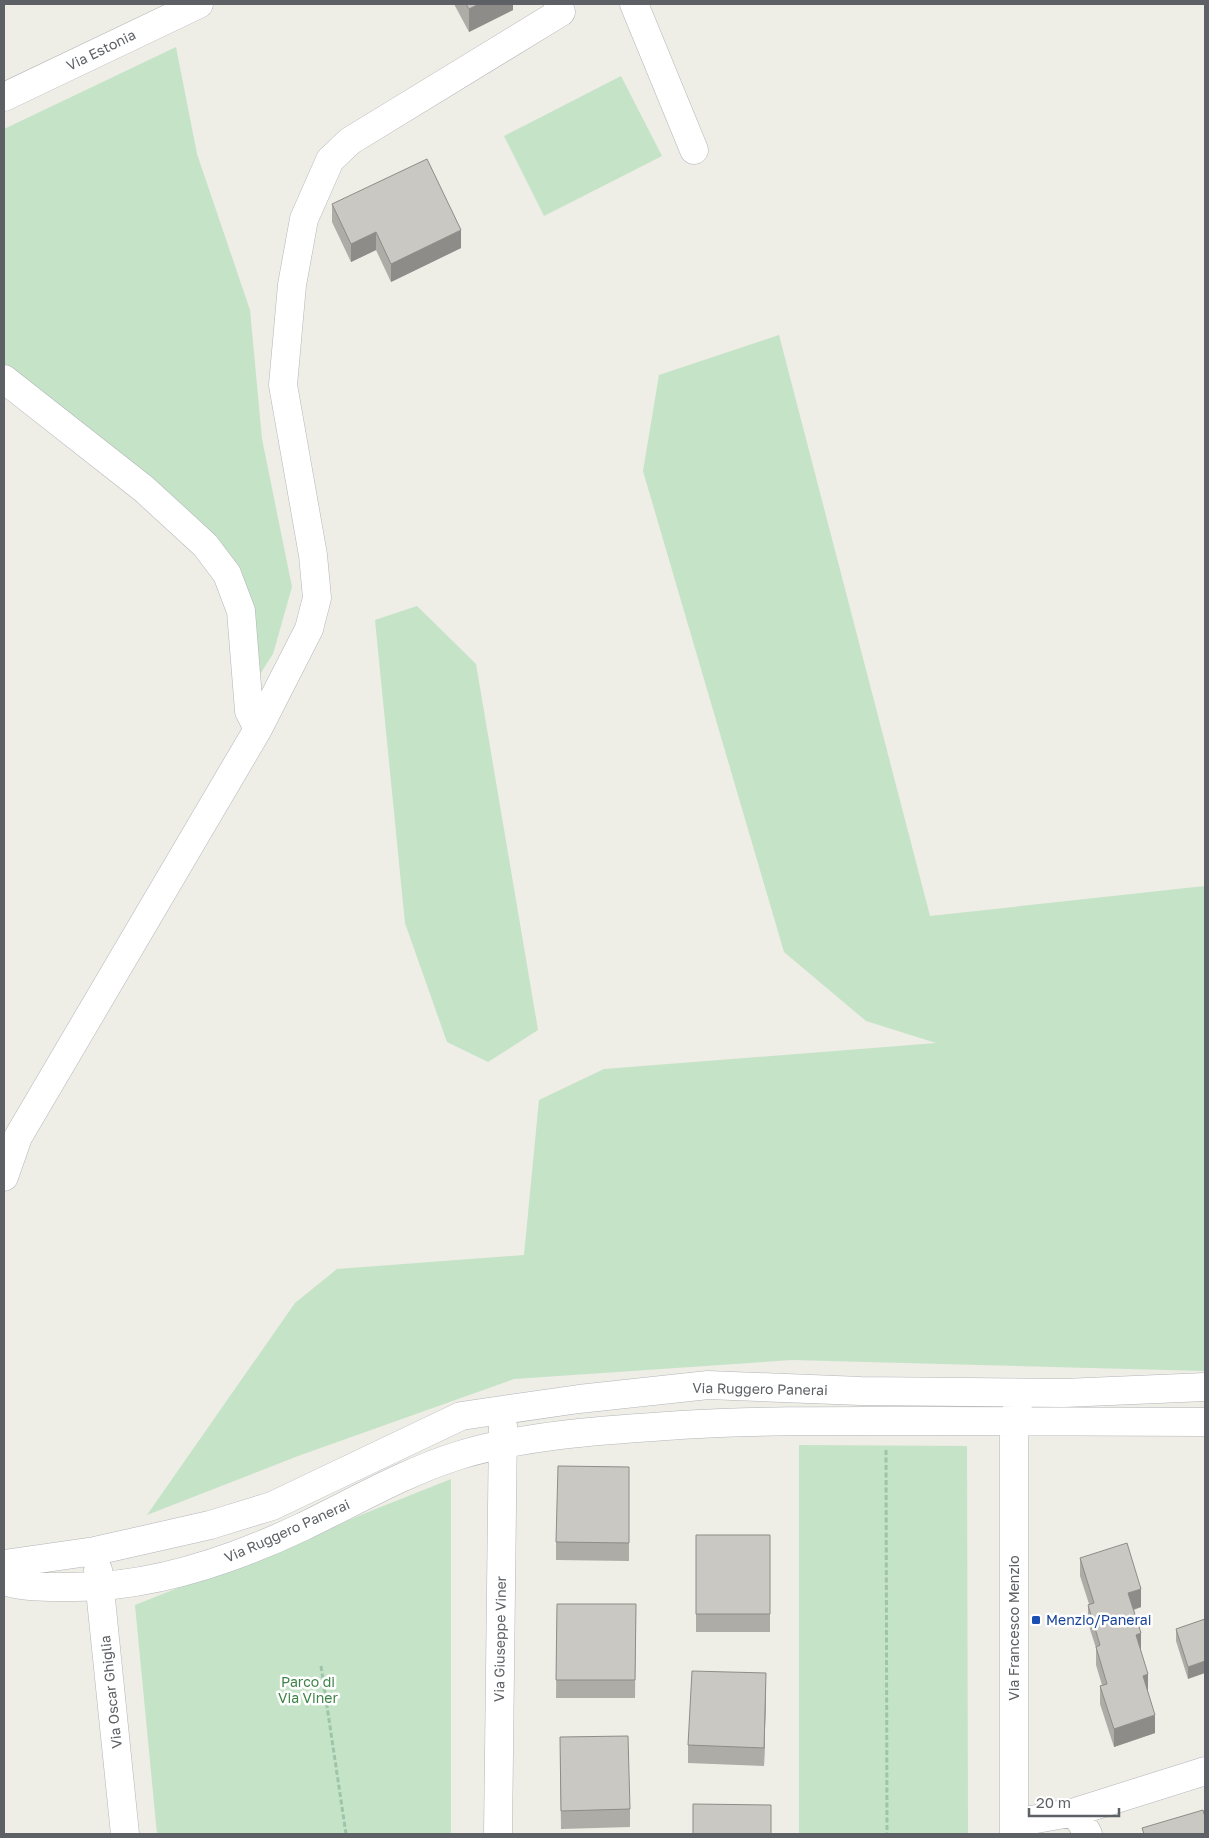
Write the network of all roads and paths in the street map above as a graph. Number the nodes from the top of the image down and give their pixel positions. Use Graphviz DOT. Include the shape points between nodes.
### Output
graph roads {
  1 [pos="199,4"];
  2 [pos="558,4"];
  3 [pos="634,4"];
  4 [pos="4,97"];
  5 [pos="694,150"];
  6 [pos="4,379"];
  7 [pos="258,729"];
  8 [pos="4,1177"];
  9 [pos="1205,1387"];
  10 [pos="1020,1393"];
  11 [pos="503,1411"];
  12 [pos="886,1421"];
  13 [pos="1014,1422"];
  14 [pos="1205,1422"];
  15 [pos="503,1444"];
  16 [pos="95,1551"];
  17 [pos="4,1564"];
  18 [pos="4,1581"];
  19 [pos="101,1587"];
  20 [pos="320,1666"];
  21 [pos="1205,1770"];
  22 [pos="1082,1823"];
  23 [pos="1014,1829"];
  24 [pos="125,1834"];
  25 [pos="346,1834"];
  26 [pos="498,1834"];
  27 [pos="887,1834"];
  1 -- 4 [label="street, Via Estonia"];
  2 -- 7 [label="street" via="561,12 350,141 330,160 304,219 292,286 284,385 313,555 317,598 309,629"];
  3 -- 5 [label="street"];
  6 -- 7 [label="street" via="144,489 206,545 227,574 241,611 249,711"];
  7 -- 8 [label="street" via="18,1138"];
  9 -- 10 [label="street, Via Ruggero Panerai"];
  10 -- 11 [label="street, Via Ruggero Panerai" via="708,1386"];
  10 -- 13 [label="street"];
  11 -- 15 [label="street"];
  11 -- 16 [label="street, Via Ruggero Panerai" via="461,1416 272,1506 210,1525"];
  12 -- 13 [label="street, Via Ruggero Panerai"];
  12 -- 15 [label="street, Via Ruggero Panerai" via="720,1422"];
  12 -- 27 [label="path"];
  13 -- 14 [label="street, Via Ruggero Panerai"];
  13 -- 23 [label="street, Via Francesco Menzio"];
  15 -- 19 [label="street, Via Ruggero Panerai" via="457,1456 408,1476 227,1559 167,1576"];
  15 -- 26 [label="street, Via Giuseppe Viner"];
  16 -- 17 [label="street, Via Ruggero Panerai"];
  16 -- 19 [label="street, Via Oscar Ghiglia"];
  18 -- 19 [label="street, Via Ruggero Panerai" via="21,1587"];
  19 -- 24 [label="street, Via Oscar Ghiglia"];
  20 -- 25 [label="path"];
  21 -- 22 [label="street"];
  22 -- 23 [label="street"];
}
